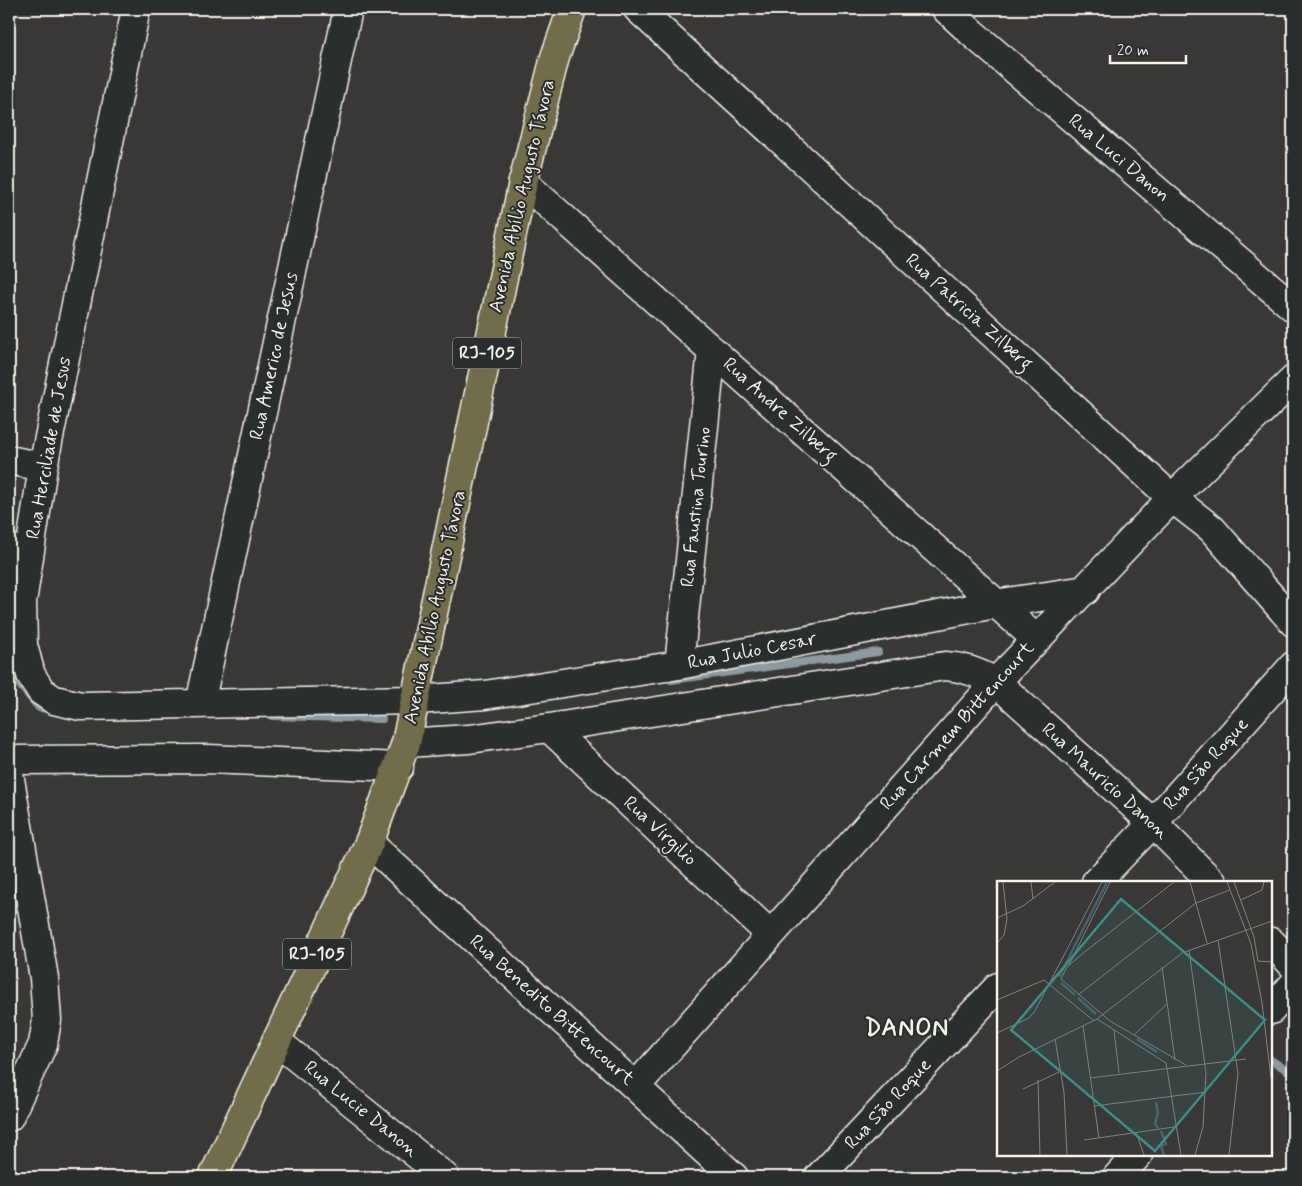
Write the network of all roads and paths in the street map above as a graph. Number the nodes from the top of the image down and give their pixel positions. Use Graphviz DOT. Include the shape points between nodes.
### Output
graph roads {
  1 [pos="136,9"];
  2 [pos="348,9"];
  3 [pos="572,9"];
  4 [pos="638,9"];
  5 [pos="946,9"];
  6 [pos="523,182"];
  7 [pos="1293,307"];
  8 [pos="712,350"];
  9 [pos="1293,380"];
  10 [pos="9,460"];
  11 [pos="43,467"];
  12 [pos="1172,498"];
  13 [pos="9,547"];
  14 [pos="1086,590"];
  15 [pos="22,602"];
  16 [pos="995,604"];
  17 [pos="1293,622"];
  18 [pos="1036,639"];
  19 [pos="679,665"];
  20 [pos="1293,666"];
  21 [pos="996,682"];
  22 [pos="200,704"];
  23 [pos="549,728"];
  24 [pos="409,729"];
  25 [pos="9,760"];
  26 [pos="9,774"];
  27 [pos="1153,823"];
  28 [pos="369,843"];
  29 [pos="1097,881"];
  30 [pos="1211,881"];
  31 [pos="770,934"];
  32 [pos="1272,943"];
  33 [pos="1293,965"];
  34 [pos="1293,985"];
  35 [pos="997,988"];
  36 [pos="1272,1009"];
  37 [pos="276,1041"];
  38 [pos="636,1086"];
  39 [pos="9,1117"];
  40 [pos="213,1177"];
  41 [pos="445,1177"];
  42 [pos="734,1177"];
  43 [pos="819,1177"];
  1 -- 11 [label="street, Rua Herciliade de Jesus"];
  2 -- 22 [label="street, Rua Americo de Jesus"];
  3 -- 6 [label="main road, Avenida Abílio Augusto Távora / RJ-105" via="555,57"];
  4 -- 12 [label="street, Rua Patricia Zilberg"];
  5 -- 7 [label="street, Rua Luci Danon"];
  6 -- 8 [label="street, Rua Andre Zilberg"];
  6 -- 24 [label="main road, Avenida Abílio Augusto Távora / RJ-105"];
  8 -- 16 [label="street, Rua Andre Zilberg"];
  8 -- 19 [label="street, Rua Faustina Tourino"];
  9 -- 12 [label="street, Rua Carmem Bittencourt"];
  10 -- 11 [label="street"];
  11 -- 15 [label="street, Rua Herciliade de Jesus"];
  12 -- 14 [label="street, Rua Carmem Bittencourt"];
  12 -- 17 [label="street, Rua Patricia Zilberg" via="1212,530"];
  13 -- 15 [label="street"];
  14 -- 16 [label="street, Rua Julio Cesar"];
  14 -- 18 [label="street, Rua Carmem Bittencourt"];
  15 -- 22 [label="street, Rua Herciliade de Jesus" via="23,645 31,674 41,691 54,700 81,706"];
  16 -- 18 [label="street, Rua Andre Zilberg"];
  16 -- 19 [label="street, Rua Julio Cesar"];
  18 -- 21 [label="street, Rua Carmem Bittencourt"];
  19 -- 24 [label="street, Rua Julio Cesar" via="485,695"];
  20 -- 27 [label="street, Rua São Roque"];
  21 -- 23 [label="street" via="968,669 945,666"];
  21 -- 27 [label="street, Rua Mauricio Danon"];
  21 -- 31 [label="street, Rua Carmem Bittencourt"];
  22 -- 24 [label="street, Rua Herciliade de Jesus"];
  23 -- 24 [label="street" via="470,739"];
  23 -- 31 [label="street, Rua Virgilio"];
  24 -- 25 [label="street" via="208,759"];
  24 -- 28 [label="main road, Avenida Abílio Augusto Távora / RJ-105"];
  26 -- 39 [label="street" via="44,978 47,1020 43,1044"];
  27 -- 29 [label="street, Rua São Roque"];
  27 -- 30 [label="street, Rua Mauricio Danon"];
  28 -- 37 [label="main road, Avenida Abílio Augusto Távora / RJ-105"];
  28 -- 38 [label="street, Rua Benedito Bittencourt"];
  31 -- 38 [label="street, Rua Carmem Bittencourt"];
  32 -- 33 [label="street"];
  34 -- 36 [label="street"];
  35 -- 43 [label="street, Rua São Roque"];
  37 -- 40 [label="main road, Avenida Abílio Augusto Távora / RJ-105"];
  37 -- 41 [label="street, Rua Lucie Danon"];
  38 -- 42 [label="street, Rua Benedito Bittencourt"];
}
